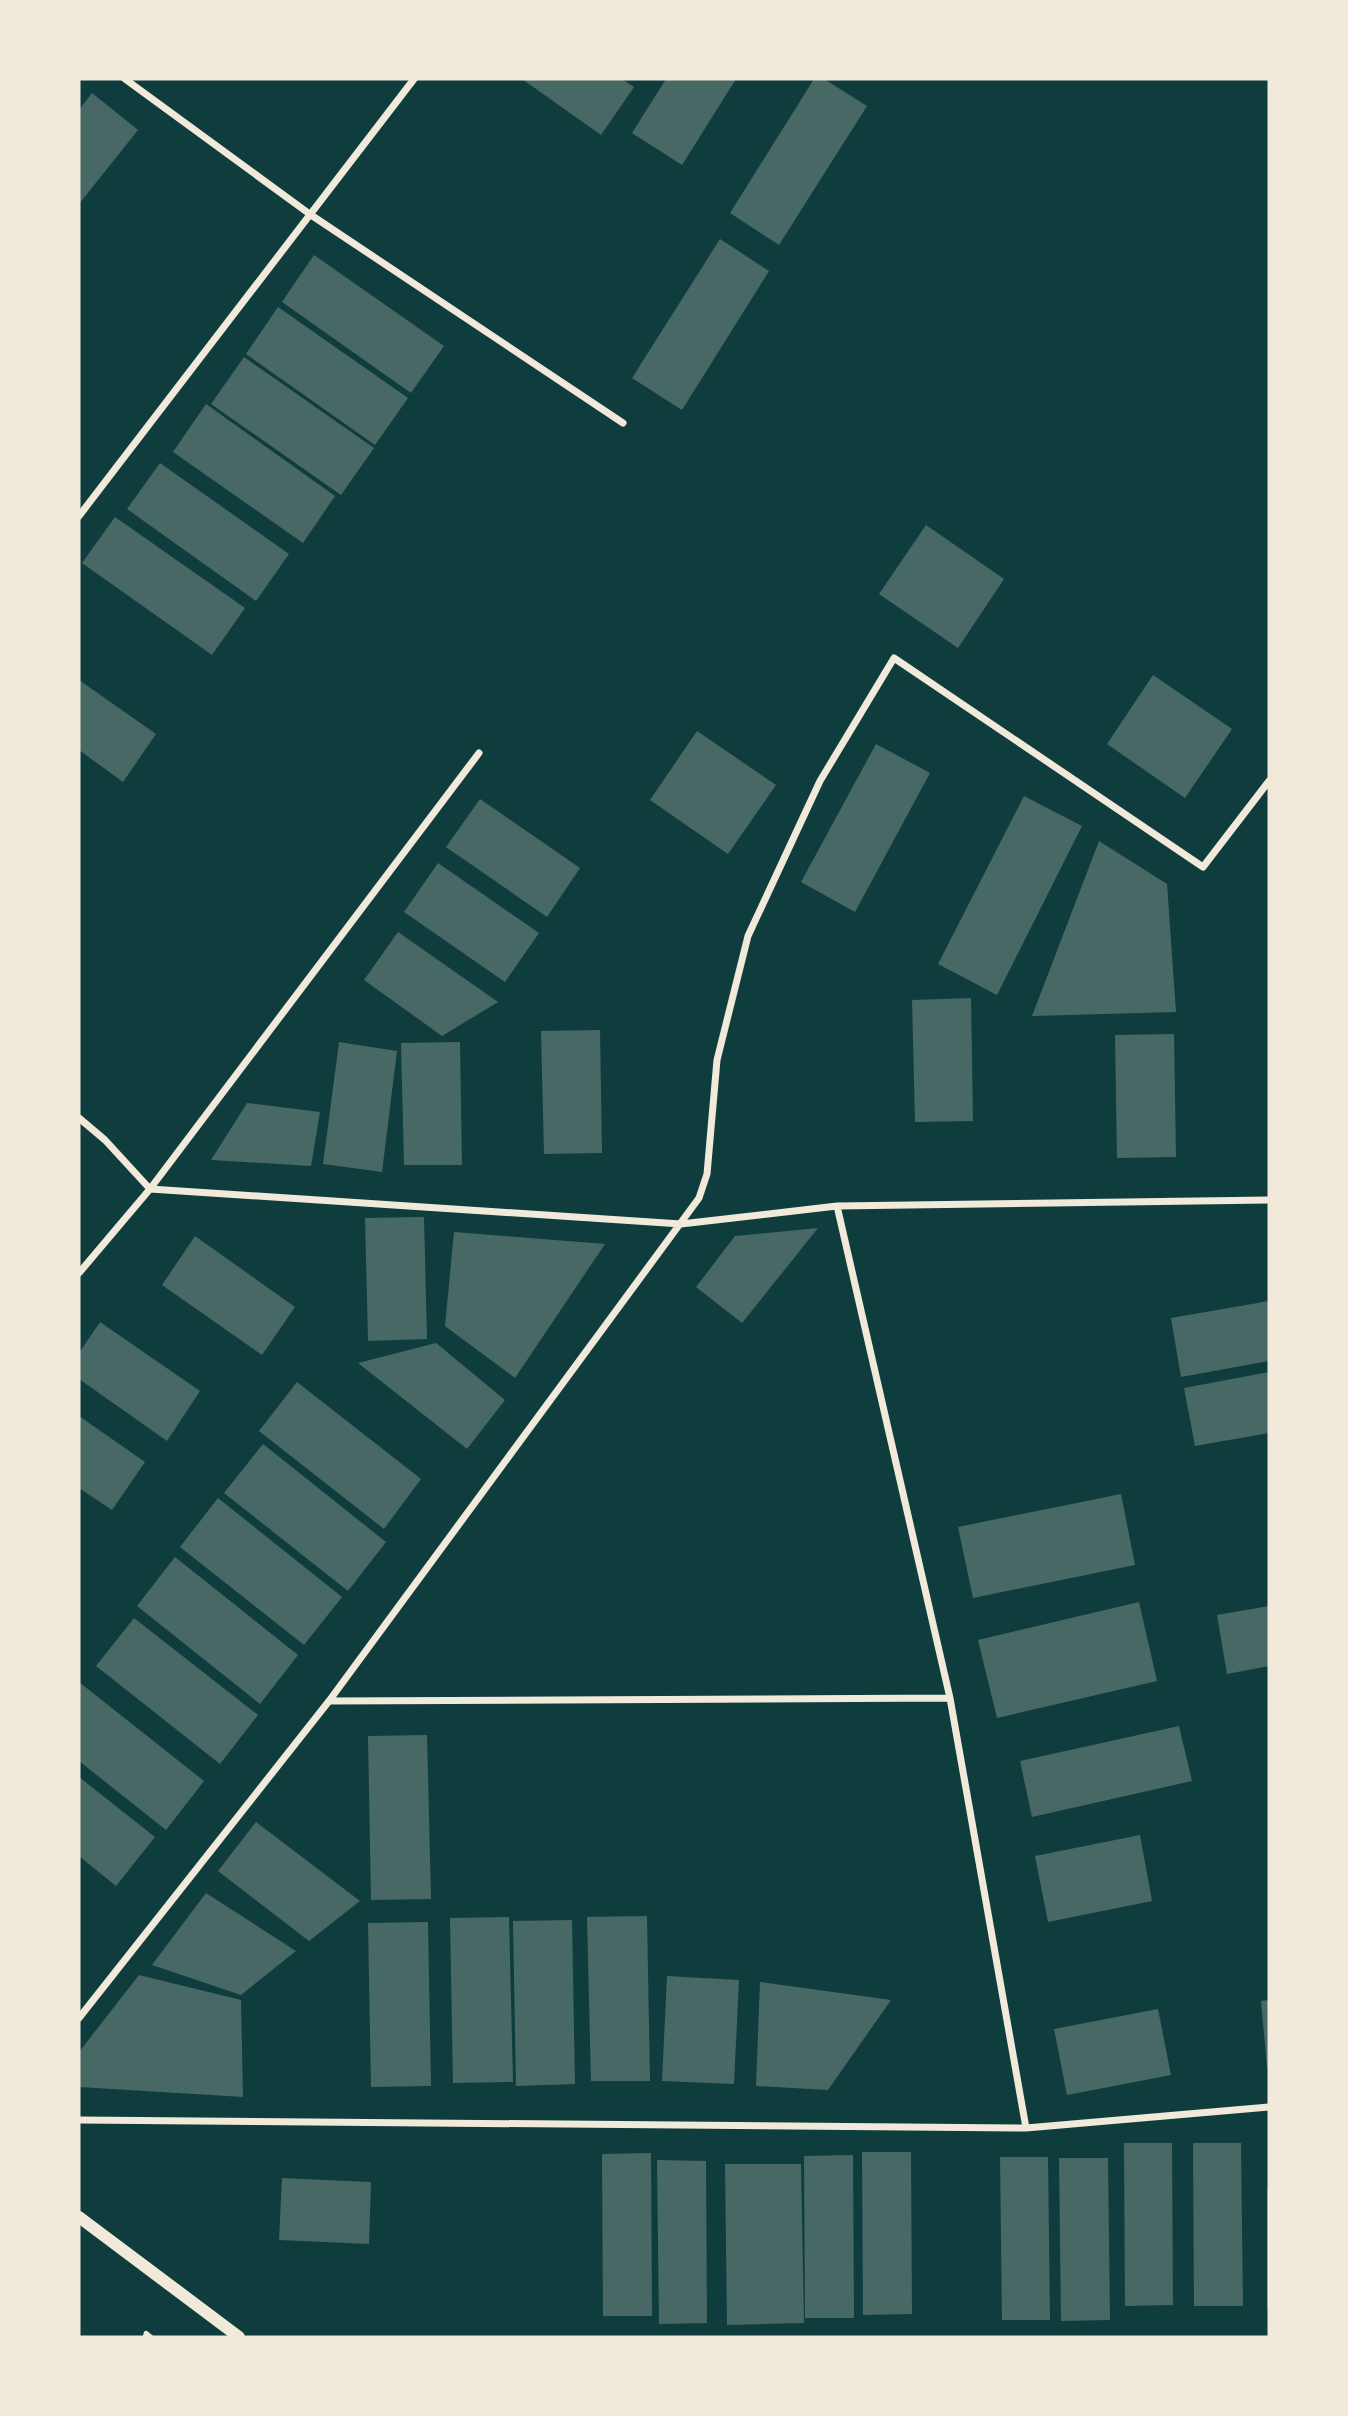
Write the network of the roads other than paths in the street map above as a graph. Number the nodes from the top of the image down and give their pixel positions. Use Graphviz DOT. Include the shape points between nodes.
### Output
graph roads {
  1 [pos="125,79"];
  2 [pos="414,79"];
  3 [pos="311,215"];
  4 [pos="624,423"];
  5 [pos="79,516"];
  6 [pos="479,753"];
  7 [pos="1269,781"];
  8 [pos="79,1118"];
  9 [pos="150,1189"];
  10 [pos="1269,1200"];
  11 [pos="837,1206"];
  12 [pos="681,1224"];
  13 [pos="79,1273"];
  14 [pos="950,1698"];
  15 [pos="329,1701"];
  16 [pos="79,2018"];
  17 [pos="1269,2107"];
  18 [pos="79,2120"];
  19 [pos="1026,2128"];
  20 [pos="79,2217"];
  21 [pos="239,2337"];
  1 -- 3 [label="street"];
  2 -- 3 [label="street"];
  3 -- 4 [label="street"];
  3 -- 5 [label="street"];
  6 -- 9 [label="street"];
  7 -- 12 [label="street" via="1203,867 894,658 821,781 748,936 718,1060 707,1174 699,1198"];
  8 -- 9 [label="street"];
  9 -- 12 [label="street"];
  9 -- 13 [label="street"];
  10 -- 11 [label="street"];
  11 -- 12 [label="street"];
  11 -- 14 [label="street"];
  12 -- 15 [label="street"];
  14 -- 15 [label="street"];
  14 -- 19 [label="street"];
  15 -- 16 [label="street"];
  17 -- 19 [label="street"];
  18 -- 19 [label="street"];
  20 -- 21 [label="street"];
}
